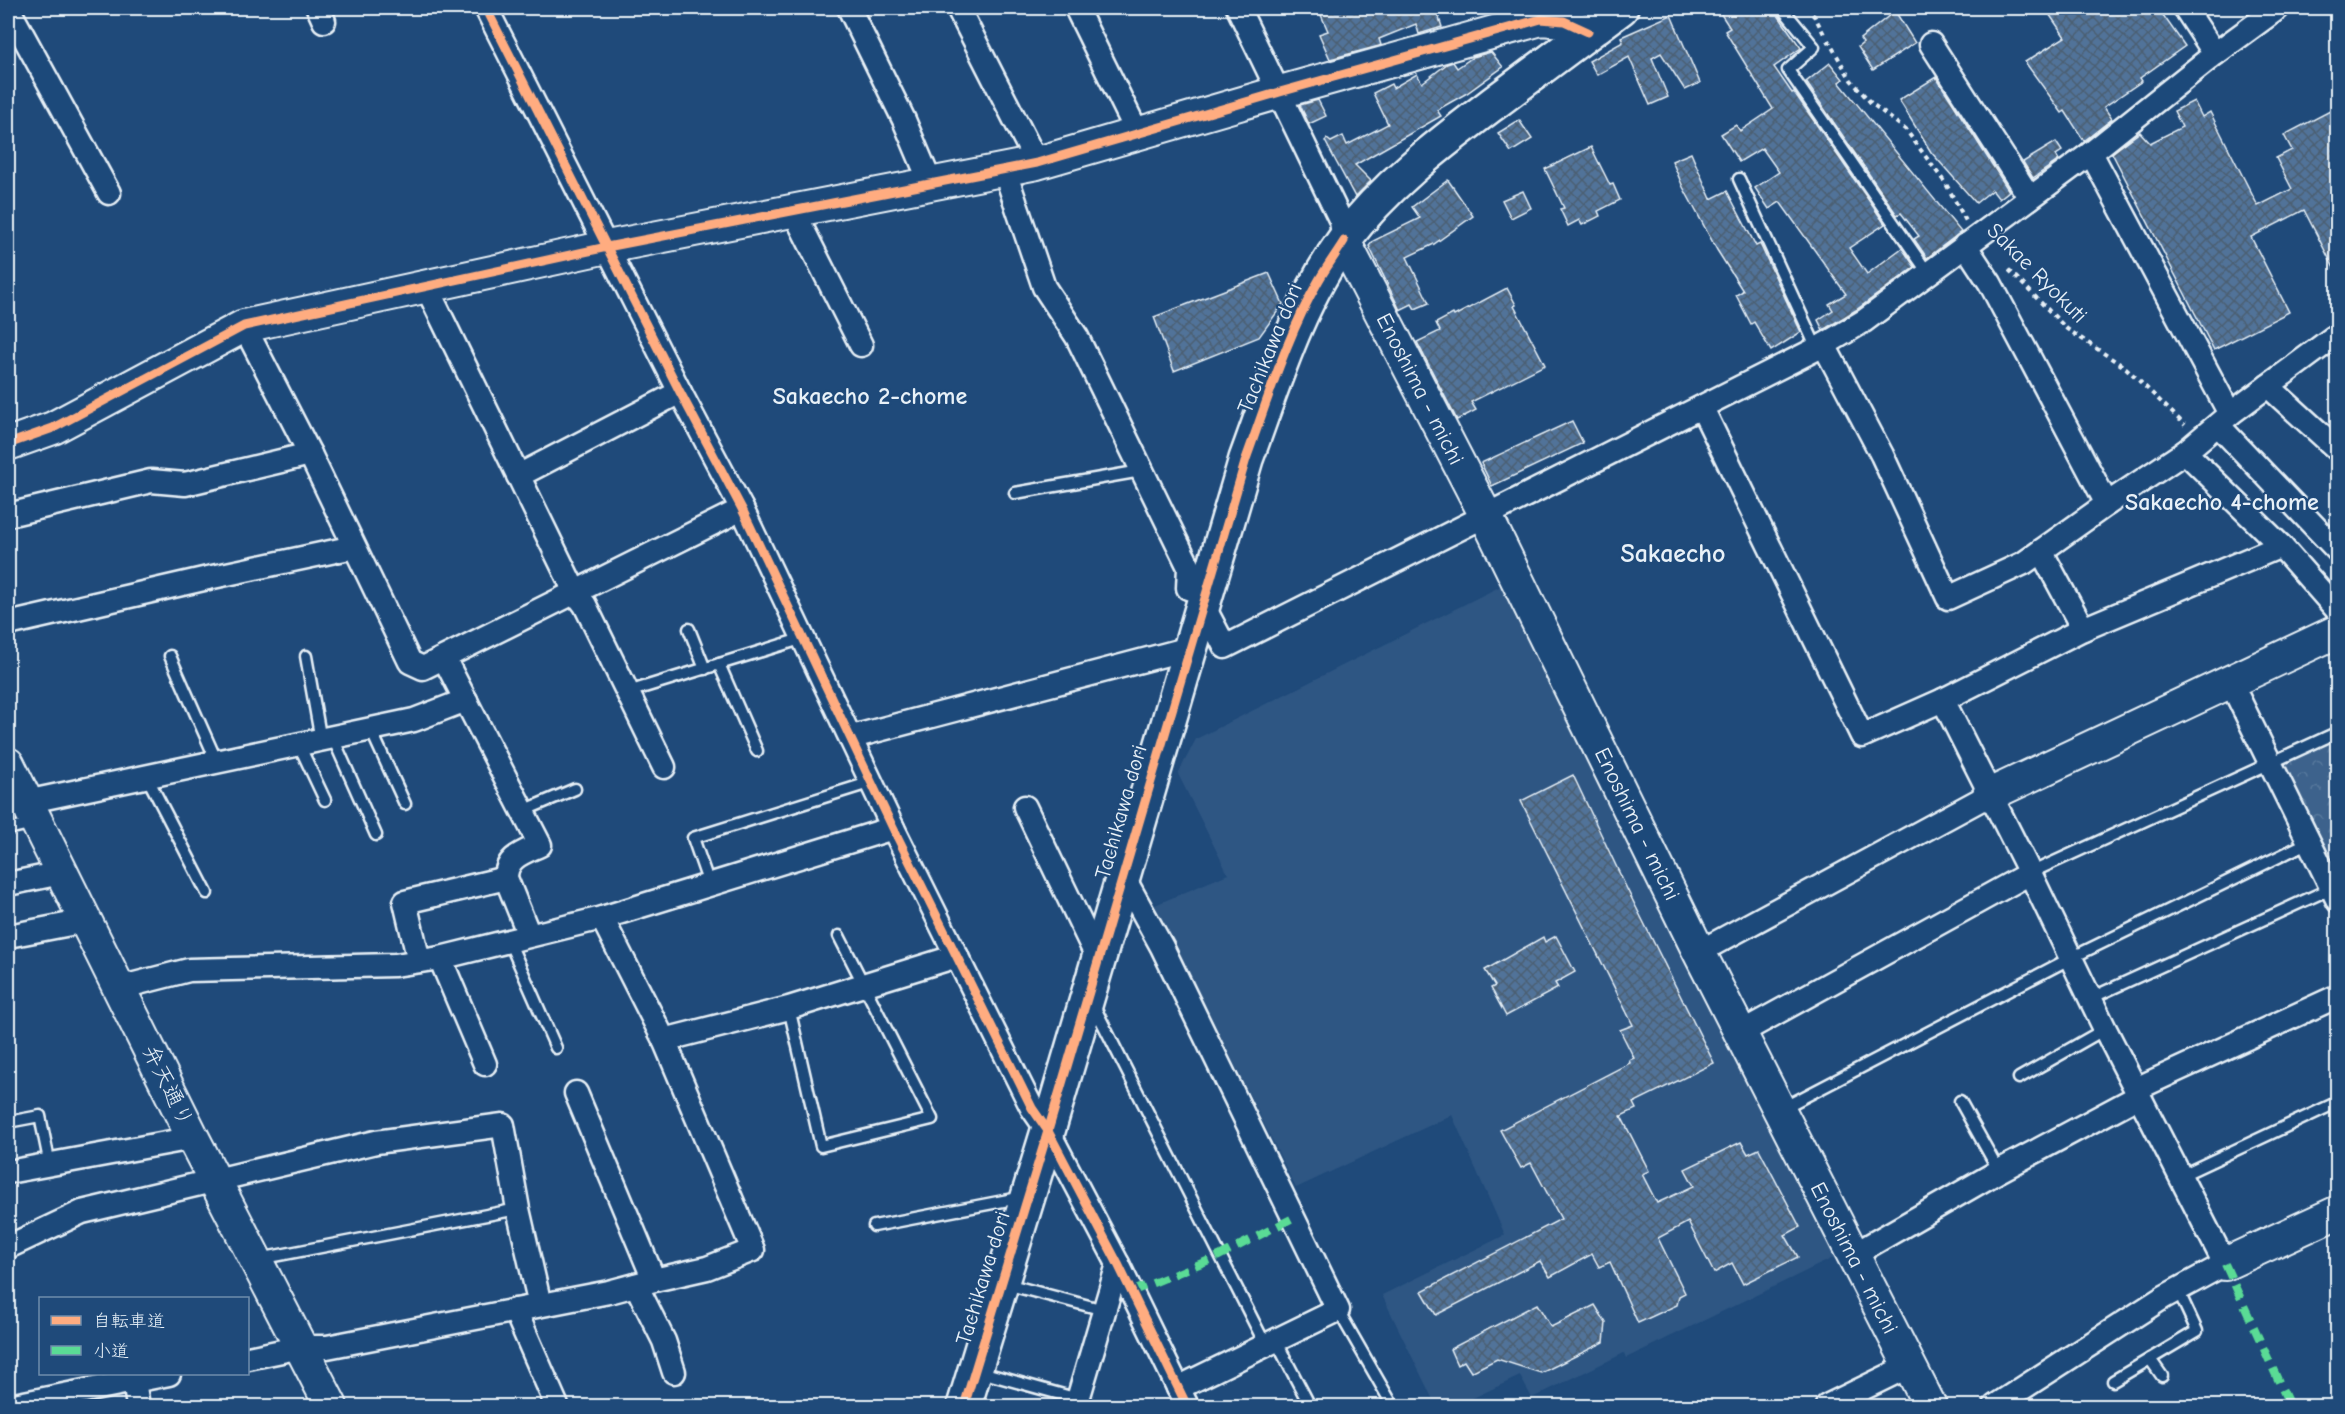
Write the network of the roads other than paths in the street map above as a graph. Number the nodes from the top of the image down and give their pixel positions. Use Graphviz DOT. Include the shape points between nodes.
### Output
graph roads {
  1 [pos="8,8"];
  2 [pos="486,8"];
  3 [pos="849,8"];
  4 [pos="958,8"];
  5 [pos="1076,8"];
  6 [pos="1238,8"];
  7 [pos="1621,8"];
  8 [pos="1782,8"];
  9 [pos="2185,8"];
  10 [pos="2278,8"];
  11 [pos="1588,32"];
  12 [pos="1931,44"];
  13 [pos="2215,54"];
  14 [pos="1280,92"];
  15 [pos="1138,134"];
  16 [pos="2091,153"];
  17 [pos="1037,163"];
  18 [pos="1004,169"];
  19 [pos="1739,179"];
  20 [pos="931,184"];
  21 [pos="109,193"];
  22 [pos="2030,198"];
  23 [pos="793,210"];
  24 [pos="1344,241"];
  25 [pos="1970,241"];
  26 [pos="608,247"];
  27 [pos="1928,273"];
  28 [pos="426,286"];
  29 [pos="244,326"];
  30 [pos="2337,334"];
  31 [pos="861,345"];
  32 [pos="1820,347"];
  33 [pos="2312,355"];
  34 [pos="2337,355"];
  35 [pos="2268,386"];
  36 [pos="680,392"];
  37 [pos="1702,408"];
  38 [pos="2224,419"];
  39 [pos="8,444"];
  40 [pos="2192,446"];
  41 [pos="2337,450"];
  42 [pos="310,454"];
  43 [pos="1141,471"];
  44 [pos="518,476"];
  45 [pos="1015,493"];
  46 [pos="2107,504"];
  47 [pos="742,509"];
  48 [pos="8,515"];
  49 [pos="1486,516"];
  50 [pos="2281,546"];
  51 [pos="354,547"];
  52 [pos="2041,551"];
  53 [pos="2337,551"];
  54 [pos="575,592"];
  55 [pos="1204,599"];
  56 [pos="2337,611"];
  57 [pos="8,624"];
  58 [pos="689,629"];
  59 [pos="2083,629"];
  60 [pos="2337,631"];
  61 [pos="804,638"];
  62 [pos="1190,648"];
  63 [pos="170,656"];
  64 [pos="306,657"];
  65 [pos="444,658"];
  66 [pos="719,664"];
  67 [pos="705,669"];
  68 [pos="2230,681"];
  69 [pos="628,692"];
  70 [pos="466,700"];
  71 [pos="1943,700"];
  72 [pos="371,730"];
  73 [pos="2337,732"];
  74 [pos="852,737"];
  75 [pos="327,739"];
  76 [pos="299,746"];
  77 [pos="757,750"];
  78 [pos="217,762"];
  79 [pos="2270,762"];
  80 [pos="8,764"];
  81 [pos="664,767"];
  82 [pos="147,777"];
  83 [pos="873,782"];
  84 [pos="575,789"];
  85 [pos="1989,795"];
  86 [pos="325,800"];
  87 [pos="405,804"];
  88 [pos="1025,807"];
  89 [pos="523,811"];
  90 [pos="23,818"];
  91 [pos="893,828"];
  92 [pos="376,835"];
  93 [pos="2309,842"];
  94 [pos="62,873"];
  95 [pos="2030,873"];
  96 [pos="1123,876"];
  97 [pos="506,878"];
  98 [pos="8,884"];
  99 [pos="709,884"];
  100 [pos="2336,892"];
  101 [pos="207,893"];
  102 [pos="602,918"];
  103 [pos="86,921"];
  104 [pos="8,936"];
  105 [pos="839,936"];
  106 [pos="519,938"];
  107 [pos="1699,952"];
  108 [pos="957,956"];
  109 [pos="2071,958"];
  110 [pos="429,959"];
  111 [pos="1098,959"];
  112 [pos="865,986"];
  113 [pos="119,988"];
  114 [pos="1088,993"];
  115 [pos="2337,996"];
  116 [pos="2091,998"];
  117 [pos="789,1008"];
  118 [pos="2106,1029"];
  119 [pos="1740,1033"];
  120 [pos="664,1040"];
  121 [pos="556,1048"];
  122 [pos="485,1064"];
  123 [pos="2019,1078"];
  124 [pos="576,1093"];
  125 [pos="2138,1093"];
  126 [pos="1960,1101"];
  127 [pos="2337,1102"];
  128 [pos="1779,1111"];
  129 [pos="8,1122"];
  130 [pos="1048,1131"];
  131 [pos="194,1138"];
  132 [pos="50,1165"];
  133 [pos="1999,1171"];
  134 [pos="8,1172"];
  135 [pos="2180,1176"];
  136 [pos="216,1179"];
  137 [pos="1028,1196"];
  138 [pos="518,1209"];
  139 [pos="2337,1212"];
  140 [pos="874,1226"];
  141 [pos="8,1247"];
  142 [pos="1853,1256"];
  143 [pos="257,1260"];
  144 [pos="1118,1264"];
  145 [pos="2225,1264"];
  146 [pos="645,1282"];
  147 [pos="1001,1283"];
  148 [pos="2178,1290"];
  149 [pos="540,1305"];
  150 [pos="514,1310"];
  151 [pos="1104,1310"];
  152 [pos="1338,1310"];
  153 [pos="1271,1344"];
  154 [pos="301,1347"];
  155 [pos="249,1358"];
  156 [pos="2150,1359"];
  157 [pos="1909,1366"];
  158 [pos="975,1370"];
  159 [pos="674,1372"];
  160 [pos="164,1375"];
  161 [pos="2162,1376"];
  162 [pos="134,1381"];
  163 [pos="2113,1382"];
  164 [pos="1178,1400"];
  165 [pos="1077,1403"];
  166 [pos="9,1407"];
  167 [pos="138,1407"];
  168 [pos="331,1407"];
  169 [pos="557,1407"];
  170 [pos="964,1407"];
  171 [pos="1310,1407"];
  172 [pos="1393,1407"];
  173 [pos="1827,1407"];
  174 [pos="1930,1407"];
  175 [pos="1995,1407"];
  1 -- 21 [label="street"];
  2 -- 26 [label="street"];
  3 -- 20 [label="street"];
  4 -- 17 [label="street"];
  5 -- 15 [label="street"];
  6 -- 14 [label="street"];
  7 -- 11 [label="main road, Tachikawa dori"];
  8 -- 27 [label="lane" via="1814,48 1788,70"];
  9 -- 13 [label="street"];
  10 -- 13 [label="street"];
  11 -- 14 [label="street" via="1564,21 1541,19"];
  11 -- 24 [label="main road, Tachikawa dori" via="1425,155 1376,202"];
  12 -- 22 [label="street"];
  13 -- 16 [label="street"];
  14 -- 15 [label="street"];
  14 -- 24 [label="street" via="1341,221"];
  15 -- 17 [label="street"];
  16 -- 22 [label="street"];
  16 -- 38 [label="street"];
  17 -- 18 [label="street"];
  18 -- 20 [label="street"];
  18 -- 43 [label="street" via="1044,286 1077,337"];
  19 -- 32 [label="lane"];
  20 -- 23 [label="street"];
  22 -- 25 [label="street"];
  23 -- 26 [label="street"];
  23 -- 31 [label="street"];
  24 -- 49 [label="street, Enoshima - michi"];
  24 -- 55 [label="main road, Tachikawa dori" via="1318,281 1275,381 1246,459"];
  25 -- 27 [label="street"];
  25 -- 46 [label="street"];
  26 -- 28 [label="street"];
  26 -- 36 [label="street"];
  27 -- 32 [label="street" via="1864,321"];
  28 -- 29 [label="street"];
  28 -- 44 [label="street"];
  29 -- 39 [label="street" via="53,428"];
  29 -- 42 [label="street"];
  30 -- 33 [label="street"];
  32 -- 37 [label="street"];
  32 -- 52 [label="street" via="1882,455 1948,598 2024,563"];
  33 -- 34 [label="street"];
  33 -- 35 [label="street"];
  35 -- 38 [label="street"];
  35 -- 41 [label="street"];
  36 -- 44 [label="street"];
  36 -- 47 [label="street"];
  37 -- 49 [label="street"];
  37 -- 71 [label="street" via="1862,736"];
  38 -- 40 [label="street"];
  38 -- 53 [label="street"];
  40 -- 46 [label="street"];
  40 -- 50 [label="street"];
  42 -- 48 [label="street" via="185,484 151,482"];
  42 -- 51 [label="street"];
  43 -- 45 [label="lane"];
  43 -- 55 [label="street" via="1189,567 1188,588"];
  44 -- 54 [label="street"];
  46 -- 52 [label="street"];
  47 -- 54 [label="street"];
  47 -- 61 [label="street"];
  49 -- 55 [label="street" via="1225,647"];
  49 -- 107 [label="street, Enoshima - michi"];
  50 -- 56 [label="street"];
  50 -- 59 [label="street"];
  51 -- 57 [label="street"];
  51 -- 65 [label="street" via="410,663 423,668"];
  52 -- 59 [label="street"];
  54 -- 65 [label="street"];
  54 -- 69 [label="street"];
  55 -- 62 [label="main road, Tachikawa dori"];
  58 -- 67 [label="lane"];
  59 -- 71 [label="street"];
  60 -- 68 [label="street"];
  61 -- 66 [label="lane"];
  61 -- 74 [label="street"];
  62 -- 74 [label="street"];
  62 -- 96 [label="main road, Tachikawa dori"];
  63 -- 78 [label="lane"];
  64 -- 75 [label="lane"];
  65 -- 70 [label="street"];
  66 -- 67 [label="lane"];
  66 -- 77 [label="lane"];
  67 -- 69 [label="lane"];
  68 -- 79 [label="street"];
  68 -- 85 [label="street"];
  69 -- 81 [label="street"];
  70 -- 72 [label="street" via="414,720"];
  70 -- 89 [label="street"];
  71 -- 85 [label="street"];
  72 -- 75 [label="street"];
  72 -- 87 [label="lane"];
  73 -- 79 [label="lane"];
  74 -- 83 [label="street"];
  75 -- 76 [label="street"];
  75 -- 92 [label="lane"];
  76 -- 78 [label="street"];
  76 -- 86 [label="lane"];
  78 -- 82 [label="street"];
  79 -- 93 [label="street"];
  79 -- 95 [label="lane"];
  80 -- 90 [label="street, 弁天通り"];
  82 -- 90 [label="street"];
  82 -- 101 [label="lane"];
  83 -- 91 [label="street"];
  83 -- 99 [label="lane" via="693,838"];
  84 -- 89 [label="lane"];
  85 -- 95 [label="street"];
  85 -- 107 [label="street"];
  88 -- 111 [label="street"];
  89 -- 97 [label="street" via="540,845 510,860"];
  90 -- 94 [label="street, 弁天通り"];
  91 -- 99 [label="street"];
  91 -- 108 [label="street"];
  93 -- 100 [label="street"];
  93 -- 109 [label="lane"];
  94 -- 98 [label="street"];
  94 -- 103 [label="street, 弁天通り"];
  95 -- 109 [label="street"];
  95 -- 119 [label="street"];
  96 -- 111 [label="main road, Tachikawa dori"];
  96 -- 152 [label="street" via="1162,946"];
  97 -- 106 [label="street"];
  97 -- 110 [label="street" via="405,902"];
  99 -- 102 [label="street"];
  100 -- 116 [label="lane"];
  102 -- 106 [label="street"];
  102 -- 120 [label="street"];
  103 -- 104 [label="street"];
  103 -- 113 [label="street, 弁天通り"];
  105 -- 112 [label="lane"];
  106 -- 110 [label="street"];
  106 -- 121 [label="lane"];
  107 -- 119 [label="street, Enoshima - michi"];
  108 -- 112 [label="street"];
  108 -- 130 [label="street" via="1032,1108"];
  109 -- 116 [label="street"];
  109 -- 128 [label="lane"];
  110 -- 113 [label="street" via="395,965 189,970"];
  110 -- 122 [label="street"];
  111 -- 114 [label="main road, Tachikawa dori"];
  112 -- 117 [label="street"];
  112 -- 117 [label="lane" via="932,1119 821,1146"];
  113 -- 131 [label="street, 弁天通り"];
  114 -- 130 [label="main road, Tachikawa dori"];
  114 -- 153 [label="lane"];
  115 -- 125 [label="street"];
  116 -- 118 [label="street"];
  117 -- 120 [label="street"];
  118 -- 123 [label="lane"];
  118 -- 125 [label="street"];
  119 -- 128 [label="street, Enoshima - michi"];
  120 -- 146 [label="street" via="753,1250 707,1268"];
  124 -- 146 [label="street"];
  125 -- 133 [label="street"];
  125 -- 135 [label="street"];
  126 -- 133 [label="lane"];
  127 -- 135 [label="lane"];
  128 -- 142 [label="street, Enoshima - michi"];
  129 -- 132 [label="lane" via="40,1116"];
  130 -- 137 [label="main road, Tachikawa dori"];
  130 -- 144 [label="street"];
  131 -- 132 [label="street"];
  131 -- 136 [label="street, 弁天通り"];
  132 -- 134 [label="street"];
  133 -- 142 [label="street"];
  135 -- 145 [label="street"];
  136 -- 138 [label="street" via="376,1142 503,1125"];
  136 -- 141 [label="street" via="82,1212"];
  136 -- 143 [label="street, 弁天通り"];
  137 -- 140 [label="lane"];
  137 -- 147 [label="main road, Tachikawa dori"];
  138 -- 143 [label="lane"];
  138 -- 149 [label="street"];
  139 -- 145 [label="street"];
  142 -- 157 [label="street, Enoshima - michi"];
  143 -- 154 [label="street, 弁天通り"];
  144 -- 151 [label="street"];
  144 -- 164 [label="street"];
  145 -- 148 [label="street"];
  146 -- 149 [label="street" via="609,1293"];
  146 -- 159 [label="street"];
  147 -- 151 [label="lane"];
  147 -- 158 [label="main road, Tachikawa dori"];
  148 -- 156 [label="lane" via="2197,1330"];
  148 -- 175 [label="street"];
  149 -- 150 [label="street"];
  150 -- 154 [label="street" via="327,1347"];
  150 -- 169 [label="street"];
  151 -- 165 [label="street"];
  152 -- 153 [label="street"];
  152 -- 172 [label="lane"];
  153 -- 164 [label="street"];
  153 -- 171 [label="lane"];
  154 -- 155 [label="street"];
  154 -- 168 [label="street, 弁天通り"];
  156 -- 161 [label="lane"];
  156 -- 163 [label="lane"];
  157 -- 173 [label="street"];
  157 -- 174 [label="street, Enoshima - michi"];
  158 -- 165 [label="lane"];
  158 -- 170 [label="main road, Tachikawa dori"];
  160 -- 162 [label="street"];
  162 -- 166 [label="street"];
  162 -- 167 [label="street"];
}
